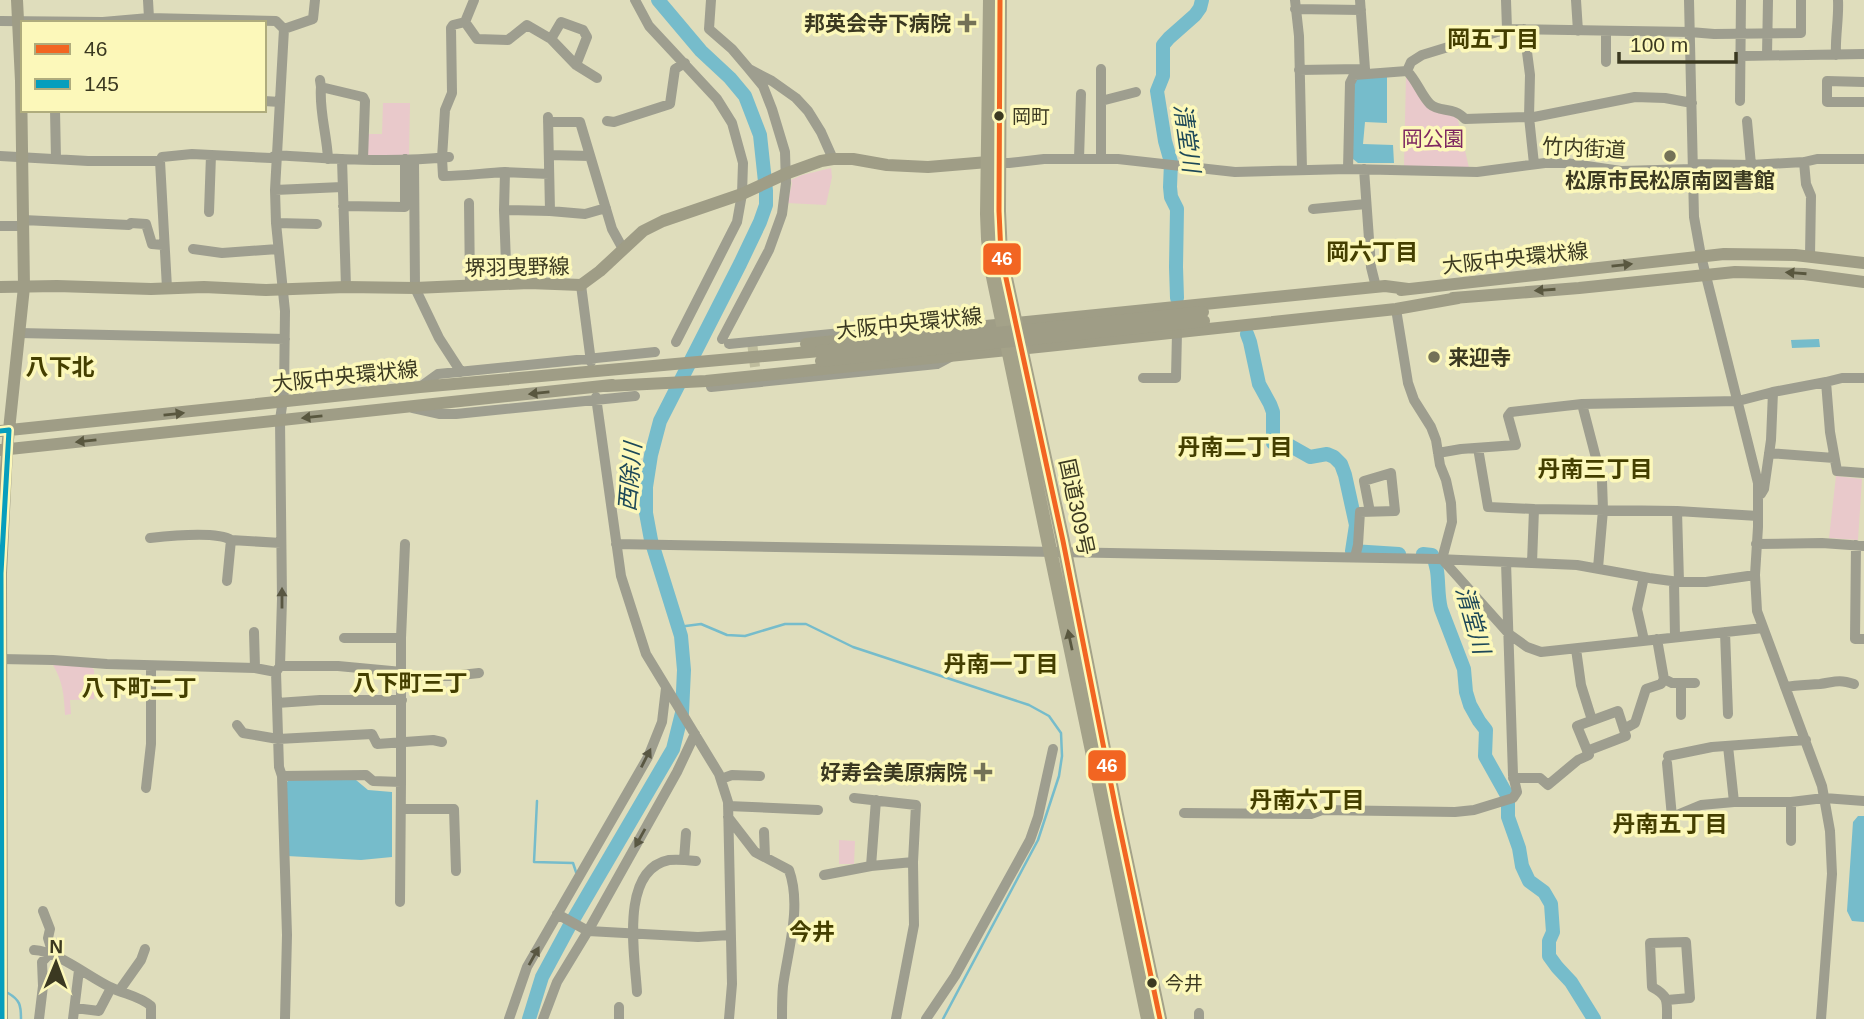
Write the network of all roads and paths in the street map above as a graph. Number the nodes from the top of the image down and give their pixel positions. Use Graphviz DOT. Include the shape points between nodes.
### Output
graph roads {
  1 [pos="17,0"];
  2 [pos="148,0"];
  3 [pos="315,0"];
  4 [pos="474,0"];
  5 [pos="635,0"];
  6 [pos="711,0"];
  7 [pos="990,0"];
  8 [pos="1000,0"];
  9 [pos="1506,0"];
  10 [pos="1576,0"];
  11 [pos="1689,0"];
  12 [pos="1741,0"];
  13 [pos="1768,0"];
  14 [pos="1801,0"];
  15 [pos="1838,0"];
  16 [pos="1295,5"];
  17 [pos="1360,5"];
  18 [pos="149,18"];
  19 [pos="0,21"];
  20 [pos="18,21"];
  21 [pos="21,21"];
  22 [pos="114,21"];
  23 [pos="241,21"];
  24 [pos="465,22"];
  25 [pos="284,29"];
  26 [pos="1507,29"];
  27 [pos="1524,29"];
  28 [pos="1578,31"];
  29 [pos="1606,32"];
  30 [pos="1690,32"];
  31 [pos="1741,33"];
  32 [pos="1767,33"];
  33 [pos="551,39"];
  34 [pos="1864,54"];
  35 [pos="1767,55"];
  36 [pos="1836,55"];
  37 [pos="1741,56"];
  38 [pos="1606,62"];
  39 [pos="685,64"];
  40 [pos="576,65"];
  41 [pos="21,66"];
  42 [pos="749,69"];
  43 [pos="1101,69"];
  44 [pos="1364,69"];
  45 [pos="1299,70"];
  46 [pos="1407,71"];
  47 [pos="1386,72"];
  48 [pos="597,78"];
  49 [pos="1864,82"];
  50 [pos="1136,92"];
  51 [pos="1081,94"];
  52 [pos="1101,101"];
  53 [pos="1740,101"];
  54 [pos="266,102"];
  55 [pos="280,102"];
  56 [pos="1864,102"];
  57 [pos="1692,103"];
  58 [pos="22,112"];
  59 [pos="55,112"];
  60 [pos="1529,118"];
  61 [pos="607,121"];
  62 [pos="1747,121"];
  63 [pos="212,155"];
  64 [pos="276,155"];
  65 [pos="549,155"];
  66 [pos="0,156"];
  67 [pos="590,156"];
  68 [pos="22,157"];
  69 [pos="446,158"];
  70 [pos="56,159"];
  71 [pos="328,159"];
  72 [pos="342,159"];
  73 [pos="363,159"];
  74 [pos="833,159"];
  75 [pos="1079,159"];
  76 [pos="1101,159"];
  77 [pos="1864,159"];
  78 [pos="160,160"];
  79 [pos="410,160"];
  80 [pos="993,162"];
  81 [pos="1804,162"];
  82 [pos="1534,164"];
  83 [pos="1751,165"];
  84 [pos="1693,167"];
  85 [pos="1348,169"];
  86 [pos="1364,169"];
  87 [pos="1302,170"];
  88 [pos="505,172"];
  89 [pos="549,174"];
  90 [pos="784,174"];
  91 [pos="342,187"];
  92 [pos="275,190"];
  93 [pos="744,193"];
  94 [pos="469,203"];
  95 [pos="1366,204"];
  96 [pos="343,206"];
  97 [pos="606,208"];
  98 [pos="1313,209"];
  99 [pos="504,210"];
  100 [pos="550,211"];
  101 [pos="209,212"];
  102 [pos="24,223"];
  103 [pos="276,223"];
  104 [pos="317,224"];
  105 [pos="0,226"];
  106 [pos="163,245"];
  107 [pos="278,249"];
  108 [pos="623,249"];
  109 [pos="193,250"];
  110 [pos="1701,256"];
  111 [pos="1810,256"];
  112 [pos="506,263"];
  113 [pos="1864,263"];
  114 [pos="1705,274"];
  115 [pos="1864,282"];
  116 [pos="581,285"];
  117 [pos="470,286"];
  118 [pos="0,287"];
  119 [pos="346,287"];
  120 [pos="1377,287"];
  121 [pos="24,288"];
  122 [pos="166,288"];
  123 [pos="415,288"];
  124 [pos="284,289"];
  125 [pos="1408,289"];
  126 [pos="1458,298"];
  127 [pos="1396,309"];
  128 [pos="1204,317"];
  129 [pos="1010,323"];
  130 [pos="936,331"];
  131 [pos="1177,332"];
  132 [pos="19,333"];
  133 [pos="285,339"];
  134 [pos="676,342"];
  135 [pos="1016,349"];
  136 [pos="655,352"];
  137 [pos="953,355"];
  138 [pos="591,360"];
  139 [pos="703,368"];
  140 [pos="461,372"];
  141 [pos="664,372"];
  142 [pos="1143,378"];
  143 [pos="1864,378"];
  144 [pos="1826,382"];
  145 [pos="420,387"];
  146 [pos="710,387"];
  147 [pos="1773,392"];
  148 [pos="635,396"];
  149 [pos="596,398"];
  150 [pos="1738,401"];
  151 [pos="282,402"];
  152 [pos="1582,404"];
  153 [pos="408,407"];
  154 [pos="280,420"];
  155 [pos="4,431"];
  156 [pos="1478,447"];
  157 [pos="4,450"];
  158 [pos="1438,453"];
  159 [pos="1769,453"];
  160 [pos="1834,458"];
  161 [pos="1864,473"];
  162 [pos="1759,498"];
  163 [pos="1534,509"];
  164 [pos="1603,510"];
  165 [pos="1678,511"];
  166 [pos="1370,512"];
  167 [pos="1758,516"];
  168 [pos="150,538"];
  169 [pos="231,540"];
  170 [pos="281,543"];
  171 [pos="405,544"];
  172 [pos="616,544"];
  173 [pos="1756,544"];
  174 [pos="1860,545"];
  175 [pos="1058,551"];
  176 [pos="1356,553"];
  177 [pos="1437,559"];
  178 [pos="1506,562"];
  179 [pos="1532,563"];
  180 [pos="1598,568"];
  181 [pos="1755,575"];
  182 [pos="1644,577"];
  183 [pos="228,581"];
  184 [pos="1676,581"];
  185 [pos="1859,582"];
  186 [pos="1763,628"];
  187 [pos="254,632"];
  188 [pos="1725,632"];
  189 [pos="1509,634"];
  190 [pos="1675,637"];
  191 [pos="344,638"];
  192 [pos="401,638"];
  193 [pos="1657,639"];
  194 [pos="1864,639"];
  195 [pos="1644,640"];
  196 [pos="1576,649"];
  197 [pos="1,659"];
  198 [pos="151,666"];
  199 [pos="255,668"];
  200 [pos="278,669"];
  201 [pos="479,673"];
  202 [pos="402,674"];
  203 [pos="1664,679"];
  204 [pos="1681,683"];
  205 [pos="1696,683"];
  206 [pos="1854,684"];
  207 [pos="1785,687"];
  208 [pos="668,691"];
  209 [pos="402,699"];
  210 [pos="277,703"];
  211 [pos="1728,714"];
  212 [pos="1681,715"];
  213 [pos="1592,720"];
  214 [pos="237,725"];
  215 [pos="1623,729"];
  216 [pos="694,733"];
  217 [pos="278,738"];
  218 [pos="1806,740"];
  219 [pos="402,742"];
  220 [pos="442,742"];
  221 [pos="1728,746"];
  222 [pos="1053,749"];
  223 [pos="1587,751"];
  224 [pos="282,776"];
  225 [pos="760,776"];
  226 [pos="1513,778"];
  227 [pos="721,779"];
  228 [pos="401,782"];
  229 [pos="146,788"];
  230 [pos="854,798"];
  231 [pos="1824,799"];
  232 [pos="876,800"];
  233 [pos="1864,801"];
  234 [pos="1734,802"];
  235 [pos="1791,802"];
  236 [pos="728,806"];
  237 [pos="401,809"];
  238 [pos="818,810"];
  239 [pos="1184,813"];
  240 [pos="728,817"];
  241 [pos="764,832"];
  242 [pos="686,833"];
  243 [pos="1791,841"];
  244 [pos="765,857"];
  245 [pos="684,860"];
  246 [pos="696,861"];
  247 [pos="913,862"];
  248 [pos="871,866"];
  249 [pos="456,871"];
  250 [pos="824,874"];
  251 [pos="401,902"];
  252 [pos="43,911"];
  253 [pos="559,916"];
  254 [pos="1,918"];
  255 [pos="586,930"];
  256 [pos="634,932"];
  257 [pos="730,935"];
  258 [pos="145,949"];
  259 [pos="34,950"];
  260 [pos="50,954"];
  261 [pos="79,970"];
  262 [pos="115,989"];
  263 [pos="637,992"];
  264 [pos="1667,1000"];
  265 [pos="1,1002"];
  266 [pos="619,1007"];
  267 [pos="75,1008"];
  268 [pos="2,1019"];
  269 [pos="39,1019"];
  270 [pos="73,1019"];
  271 [pos="151,1019"];
  272 [pos="285,1019"];
  273 [pos="509,1019"];
  274 [pos="543,1019"];
  275 [pos="619,1019"];
  276 [pos="729,1019"];
  277 [pos="782,1019"];
  278 [pos="896,1019"];
  279 [pos="926,1019"];
  280 [pos="1148,1019"];
  281 [pos="1160,1019"];
  282 [pos="1667,1019"];
  283 [pos="1821,1019"];
  1 -- 20 [label="main road"];
  2 -- 18 [label="street"];
  3 -- 25 [label="street" via="313,19"];
  4 -- 24 [label="street"];
  5 -- 39 [label="street" via="649,26"];
  6 -- 42 [label="street" via="709,29"];
  7 -- 80 [label="highway, 国道309号"];
  8 -- 80 [label="highway, 国道309号"];
  9 -- 26 [label="street"];
  10 -- 28 [label="street"];
  11 -- 30 [label="street"];
  12 -- 31 [label="street"];
  13 -- 32 [label="street"];
  14 -- 32 [label="street" via="1801,33"];
  15 -- 36 [label="street"];
  16 -- 17 [label="street"];
  16 -- 45 [label="street"];
  17 -- 44 [label="street"];
  18 -- 22 [label="street"];
  18 -- 23 [label="street"];
  19 -- 20 [label="street"];
  20 -- 21 [label="street"];
  20 -- 41 [label="main road"];
  23 -- 25 [label="street" via="276,21"];
  24 -- 33 [label="street" via="477,39 508,40 527,25"];
  24 -- 69 [label="street" via="451,28"];
  25 -- 55 [label="street"];
  26 -- 27 [label="street"];
  26 -- 46 [label="street" via="1422,55"];
  27 -- 28 [label="street"];
  27 -- 60 [label="street"];
  28 -- 29 [label="street"];
  29 -- 30 [label="street"];
  29 -- 38 [label="street"];
  30 -- 31 [label="street"];
  30 -- 57 [label="street"];
  31 -- 32 [label="street"];
  31 -- 37 [label="street"];
  32 -- 35 [label="street"];
  33 -- 40 [label="street"];
  33 -- 40 [label="street" via="561,22 583,30 587,37"];
  34 -- 36 [label="street"];
  35 -- 36 [label="street"];
  35 -- 37 [label="street"];
  37 -- 53 [label="street"];
  39 -- 61 [label="street" via="674,69 670,104"];
  39 -- 93 [label="street" via="732,123 743,163"];
  40 -- 48 [label="street"];
  42 -- 74 [label="street" via="796,98 821,132"];
  42 -- 90 [label="street" via="763,86 772,109 785,152"];
  43 -- 52 [label="street"];
  44 -- 45 [label="street"];
  44 -- 47 [label="street"];
  45 -- 87 [label="street"];
  46 -- 47 [label="street"];
  46 -- 60 [label="street" via="1436,107 1465,118"];
  47 -- 85 [label="street" via="1354,75 1350,83"];
  49 -- 56 [label="street" via="1827,81 1826,102"];
  50 -- 52 [label="street"];
  51 -- 75 [label="street"];
  52 -- 76 [label="street"];
  54 -- 55 [label="street"];
  55 -- 64 [label="street"];
  57 -- 60 [label="street" via="1635,97"];
  57 -- 84 [label="street"];
  58 -- 68 [label="main road"];
  59 -- 70 [label="street"];
  60 -- 82 [label="street"];
  62 -- 83 [label="street"];
  63 -- 64 [label="street"];
  63 -- 78 [label="street"];
  63 -- 101 [label="street"];
  64 -- 71 [label="street"];
  64 -- 92 [label="street"];
  65 -- 67 [label="street"];
  65 -- 67 [label="street" via="548,119 580,122"];
  65 -- 89 [label="street"];
  66 -- 68 [label="street"];
  67 -- 97 [label="street"];
  68 -- 70 [label="street"];
  68 -- 102 [label="main road"];
  69 -- 79 [label="street"];
  69 -- 88 [label="street" via="443,176"];
  70 -- 78 [label="street"];
  71 -- 72 [label="street"];
  71 -- 73 [label="street" via="321,83 365,100"];
  72 -- 73 [label="street"];
  72 -- 91 [label="street"];
  73 -- 79 [label="street"];
  74 -- 80 [label="main road, 堺羽曳野線" via="928,167"];
  74 -- 90 [label="main road, 堺羽曳野線"];
  75 -- 76 [label="street"];
  75 -- 80 [label="street"];
  76 -- 87 [label="street" via="1235,172"];
  77 -- 81 [label="street, 竹内街道"];
  78 -- 106 [label="street"];
  79 -- 96 [label="street" via="405,207"];
  79 -- 123 [label="street"];
  80 -- 129 [label="highway, 国道309号"];
  81 -- 83 [label="street, 竹内街道"];
  81 -- 111 [label="street" via="1811,195"];
  82 -- 84 [label="street, 竹内街道" via="1566,163 1621,171"];
  82 -- 86 [label="street, 竹内街道" via="1491,171"];
  83 -- 84 [label="street, 竹内街道"];
  84 -- 110 [label="street"];
  85 -- 86 [label="street, 竹内街道"];
  85 -- 87 [label="street, 竹内街道"];
  86 -- 95 [label="street"];
  88 -- 89 [label="street"];
  88 -- 99 [label="street"];
  89 -- 100 [label="street"];
  90 -- 93 [label="main road, 堺羽曳野線"];
  90 -- 130 [label="street" via="782,214 725,342 913,326"];
  91 -- 92 [label="street"];
  91 -- 96 [label="street"];
  92 -- 103 [label="street"];
  93 -- 108 [label="main road, 堺羽曳野線" via="663,221"];
  93 -- 134 [label="street" via="737,222"];
  94 -- 117 [label="street"];
  95 -- 98 [label="street"];
  95 -- 120 [label="street"];
  96 -- 119 [label="street"];
  97 -- 100 [label="street" via="584,214"];
  97 -- 108 [label="street"];
  99 -- 100 [label="street"];
  99 -- 112 [label="street"];
  102 -- 105 [label="street"];
  102 -- 106 [label="street" via="146,223 152,244"];
  102 -- 121 [label="main road"];
  103 -- 104 [label="street"];
  103 -- 107 [label="street"];
  106 -- 122 [label="street"];
  107 -- 109 [label="street"];
  107 -- 124 [label="street"];
  108 -- 116 [label="main road, 堺羽曳野線"];
  110 -- 111 [label="main road, 大阪中央環状線"];
  110 -- 114 [label="street"];
  125 -- 110 [label="main road, 大阪中央環状線, one-way"];
  111 -- 113 [label="main road, 大阪中央環状線"];
  115 -- 114 [label="main road, 大阪中央環状線, one-way" via="1782,272"];
  114 -- 126 [label="main road, 大阪中央環状線, one-way"];
  114 -- 150 [label="street"];
  116 -- 117 [label="main road, 堺羽曳野線"];
  116 -- 138 [label="street"];
  117 -- 123 [label="main road, 堺羽曳野線"];
  118 -- 121 [label="main road, 堺羽曳野線"];
  119 -- 123 [label="main road, 堺羽曳野線"];
  119 -- 124 [label="main road, 堺羽曳野線"];
  120 -- 125 [label="main road"];
  120 -- 129 [label="main road"];
  121 -- 122 [label="main road, 堺羽曳野線"];
  121 -- 132 [label="main road"];
  122 -- 124 [label="main road, 堺羽曳野線"];
  123 -- 140 [label="street"];
  124 -- 133 [label="street"];
  125 -- 128 [label="main road, 大阪中央環状線"];
  126 -- 127 [label="main road"];
  126 -- 128 [label="main road, 大阪中央環状線"];
  127 -- 131 [label="main road"];
  127 -- 158 [label="street" via="1408,383 1431,427"];
  128 -- 139 [label="main road, 大阪中央環状線, bridge"];
  129 -- 130 [label="main road"];
  129 -- 135 [label="highway, 国道309号"];
  130 -- 139 [label="main road"];
  131 -- 135 [label="main road"];
  131 -- 142 [label="street" via="1177,378"];
  132 -- 133 [label="street"];
  132 -- 155 [label="main road"];
  133 -- 151 [label="street"];
  135 -- 137 [label="main road"];
  135 -- 175 [label="highway, 国道309号"];
  136 -- 138 [label="street"];
  137 -- 139 [label="main road"];
  137 -- 146 [label="street" via="937,364"];
  138 -- 140 [label="street"];
  139 -- 141 [label="main road"];
  139 -- 141 [label="main road"];
  140 -- 145 [label="street" via="438,374"];
  141 -- 145 [label="main road, 大阪中央環状線" via="605,369"];
  141 -- 153 [label="main road, 大阪中央環状線, one-way" via="607,386"];
  143 -- 144 [label="street"];
  144 -- 147 [label="street"];
  144 -- 160 [label="street"];
  145 -- 151 [label="main road, 大阪中央環状線"];
  147 -- 150 [label="street"];
  147 -- 159 [label="street"];
  148 -- 149 [label="street"];
  149 -- 153 [label="street" via="456,414"];
  149 -- 172 [label="street"];
  150 -- 152 [label="street"];
  150 -- 162 [label="street"];
  151 -- 154 [label="street"];
  155 -- 151 [label="main road, 大阪中央環状線, one-way"];
  152 -- 156 [label="street" via="1511,412 1508,416 1516,445"];
  152 -- 164 [label="street" via="1602,481"];
  153 -- 154 [label="main road, 大阪中央環状線, one-way"];
  154 -- 157 [label="main road, 大阪中央環状線, one-way"];
  154 -- 170 [label="street"];
  155 -- 157 [label="main road"];
  156 -- 158 [label="street"];
  156 -- 163 [label="street" via="1489,507"];
  157 -- 197 [label="main road"];
  158 -- 177 [label="street" via="1452,522"];
  159 -- 160 [label="street"];
  159 -- 162 [label="street"];
  160 -- 161 [label="street" via="1837,471"];
  162 -- 167 [label="street"];
  163 -- 164 [label="street"];
  163 -- 179 [label="street"];
  164 -- 165 [label="street"];
  164 -- 180 [label="street"];
  165 -- 167 [label="street"];
  165 -- 184 [label="street"];
  166 -- 166 [label="street" via="1395,511 1391,473 1364,481"];
  166 -- 176 [label="street" via="1360,512"];
  167 -- 173 [label="street"];
  168 -- 169 [label="street" via="218,536"];
  169 -- 170 [label="street"];
  169 -- 183 [label="street"];
  200 -- 170 [label="street, one-way"];
  171 -- 192 [label="street"];
  172 -- 175 [label="street"];
  172 -- 208 [label="street" via="621,576 646,654"];
  173 -- 174 [label="street"];
  173 -- 181 [label="street"];
  174 -- 185 [label="street"];
  175 -- 176 [label="street"];
  280 -- 175 [label="highway, 国道309号, one-way"];
  175 -- 281 [label="highway, 国道309号"];
  176 -- 177 [label="street"];
  177 -- 178 [label="street"];
  177 -- 189 [label="street"];
  178 -- 179 [label="street"];
  178 -- 189 [label="street"];
  179 -- 180 [label="street"];
  180 -- 182 [label="street"];
  181 -- 184 [label="street"];
  181 -- 186 [label="street"];
  182 -- 184 [label="street"];
  182 -- 195 [label="street" via="1637,609"];
  184 -- 190 [label="street"];
  185 -- 194 [label="street" via="1855,639"];
  186 -- 188 [label="street"];
  186 -- 207 [label="street"];
  187 -- 199 [label="street"];
  188 -- 190 [label="street"];
  188 -- 211 [label="street"];
  189 -- 196 [label="street" via="1541,652"];
  189 -- 226 [label="street"];
  190 -- 193 [label="street"];
  191 -- 192 [label="street"];
  192 -- 202 [label="street"];
  193 -- 195 [label="street"];
  193 -- 203 [label="street"];
  195 -- 196 [label="street"];
  196 -- 213 [label="street"];
  197 -- 198 [label="street"];
  197 -- 254 [label="main road"];
  198 -- 199 [label="street"];
  198 -- 229 [label="street"];
  199 -- 200 [label="street"];
  200 -- 202 [label="street" via="338,666"];
  200 -- 210 [label="street"];
  201 -- 202 [label="street"];
  202 -- 209 [label="street"];
  203 -- 204 [label="street"];
  203 -- 215 [label="street" via="1646,689 1635,723"];
  204 -- 205 [label="street"];
  204 -- 212 [label="street"];
  206 -- 207 [label="street" via="1836,680"];
  207 -- 218 [label="street"];
  208 -- 216 [label="street"];
  253 -- 208 [label="street, one-way" via="648,757"];
  209 -- 210 [label="street"];
  209 -- 219 [label="street"];
  210 -- 217 [label="street"];
  213 -- 215 [label="street" via="1618,711"];
  213 -- 223 [label="street" via="1577,726"];
  214 -- 217 [label="street" via="243,733"];
  215 -- 223 [label="street" via="1626,736"];
  216 -- 227 [label="street"];
  216 -- 255 [label="street, one-way" via="677,772"];
  217 -- 219 [label="street" via="372,734 377,744"];
  217 -- 224 [label="street"];
  218 -- 221 [label="street"];
  218 -- 231 [label="street"];
  219 -- 220 [label="street"];
  219 -- 228 [label="street"];
  221 -- 234 [label="street"];
  221 -- 234 [label="street" via="1668,759 1672,817 1702,805"];
  222 -- 279 [label="street" via="1030,840"];
  223 -- 226 [label="street" via="1589,755 1548,785 1540,778"];
  224 -- 228 [label="street" via="366,775 373,781"];
  224 -- 272 [label="street"];
  225 -- 227 [label="street"];
  226 -- 239 [label="street" via="1517,792 1513,798 1474,810"];
  227 -- 236 [label="street"];
  228 -- 237 [label="street"];
  230 -- 232 [label="street"];
  231 -- 233 [label="street"];
  231 -- 235 [label="street"];
  231 -- 283 [label="street" via="1832,874"];
  232 -- 247 [label="street" via="916,804"];
  232 -- 248 [label="street"];
  234 -- 235 [label="street"];
  235 -- 243 [label="street"];
  236 -- 238 [label="street"];
  236 -- 240 [label="street"];
  237 -- 249 [label="street" via="454,809"];
  237 -- 251 [label="street"];
  240 -- 244 [label="street" via="755,852"];
  240 -- 257 [label="street"];
  241 -- 244 [label="street"];
  242 -- 245 [label="street"];
  244 -- 277 [label="street" via="789,870 794,882"];
  245 -- 246 [label="street"];
  245 -- 256 [label="street" via="667,860 644,879 635,900"];
  247 -- 248 [label="street"];
  247 -- 278 [label="street" via="914,925"];
  248 -- 250 [label="street"];
  252 -- 260 [label="street" via="50,929"];
  253 -- 255 [label="street"];
  273 -- 253 [label="street, one-way" via="527,967"];
  254 -- 265 [label="main road"];
  255 -- 256 [label="street"];
  255 -- 274 [label="street"];
  256 -- 257 [label="street"];
  256 -- 263 [label="street"];
  257 -- 276 [label="street"];
  258 -- 262 [label="street"];
  259 -- 260 [label="street"];
  260 -- 261 [label="street"];
  260 -- 269 [label="street" via="42,962"];
  261 -- 262 [label="street"];
  261 -- 267 [label="street"];
  262 -- 267 [label="street" via="99,1011"];
  262 -- 271 [label="street" via="151,1006"];
  264 -- 264 [label="street" via="1652,987 1650,943 1686,942 1690,998"];
  264 -- 282 [label="street"];
  265 -- 268 [label="main road"];
  266 -- 275 [label="street"];
  267 -- 270 [label="street"];
}
